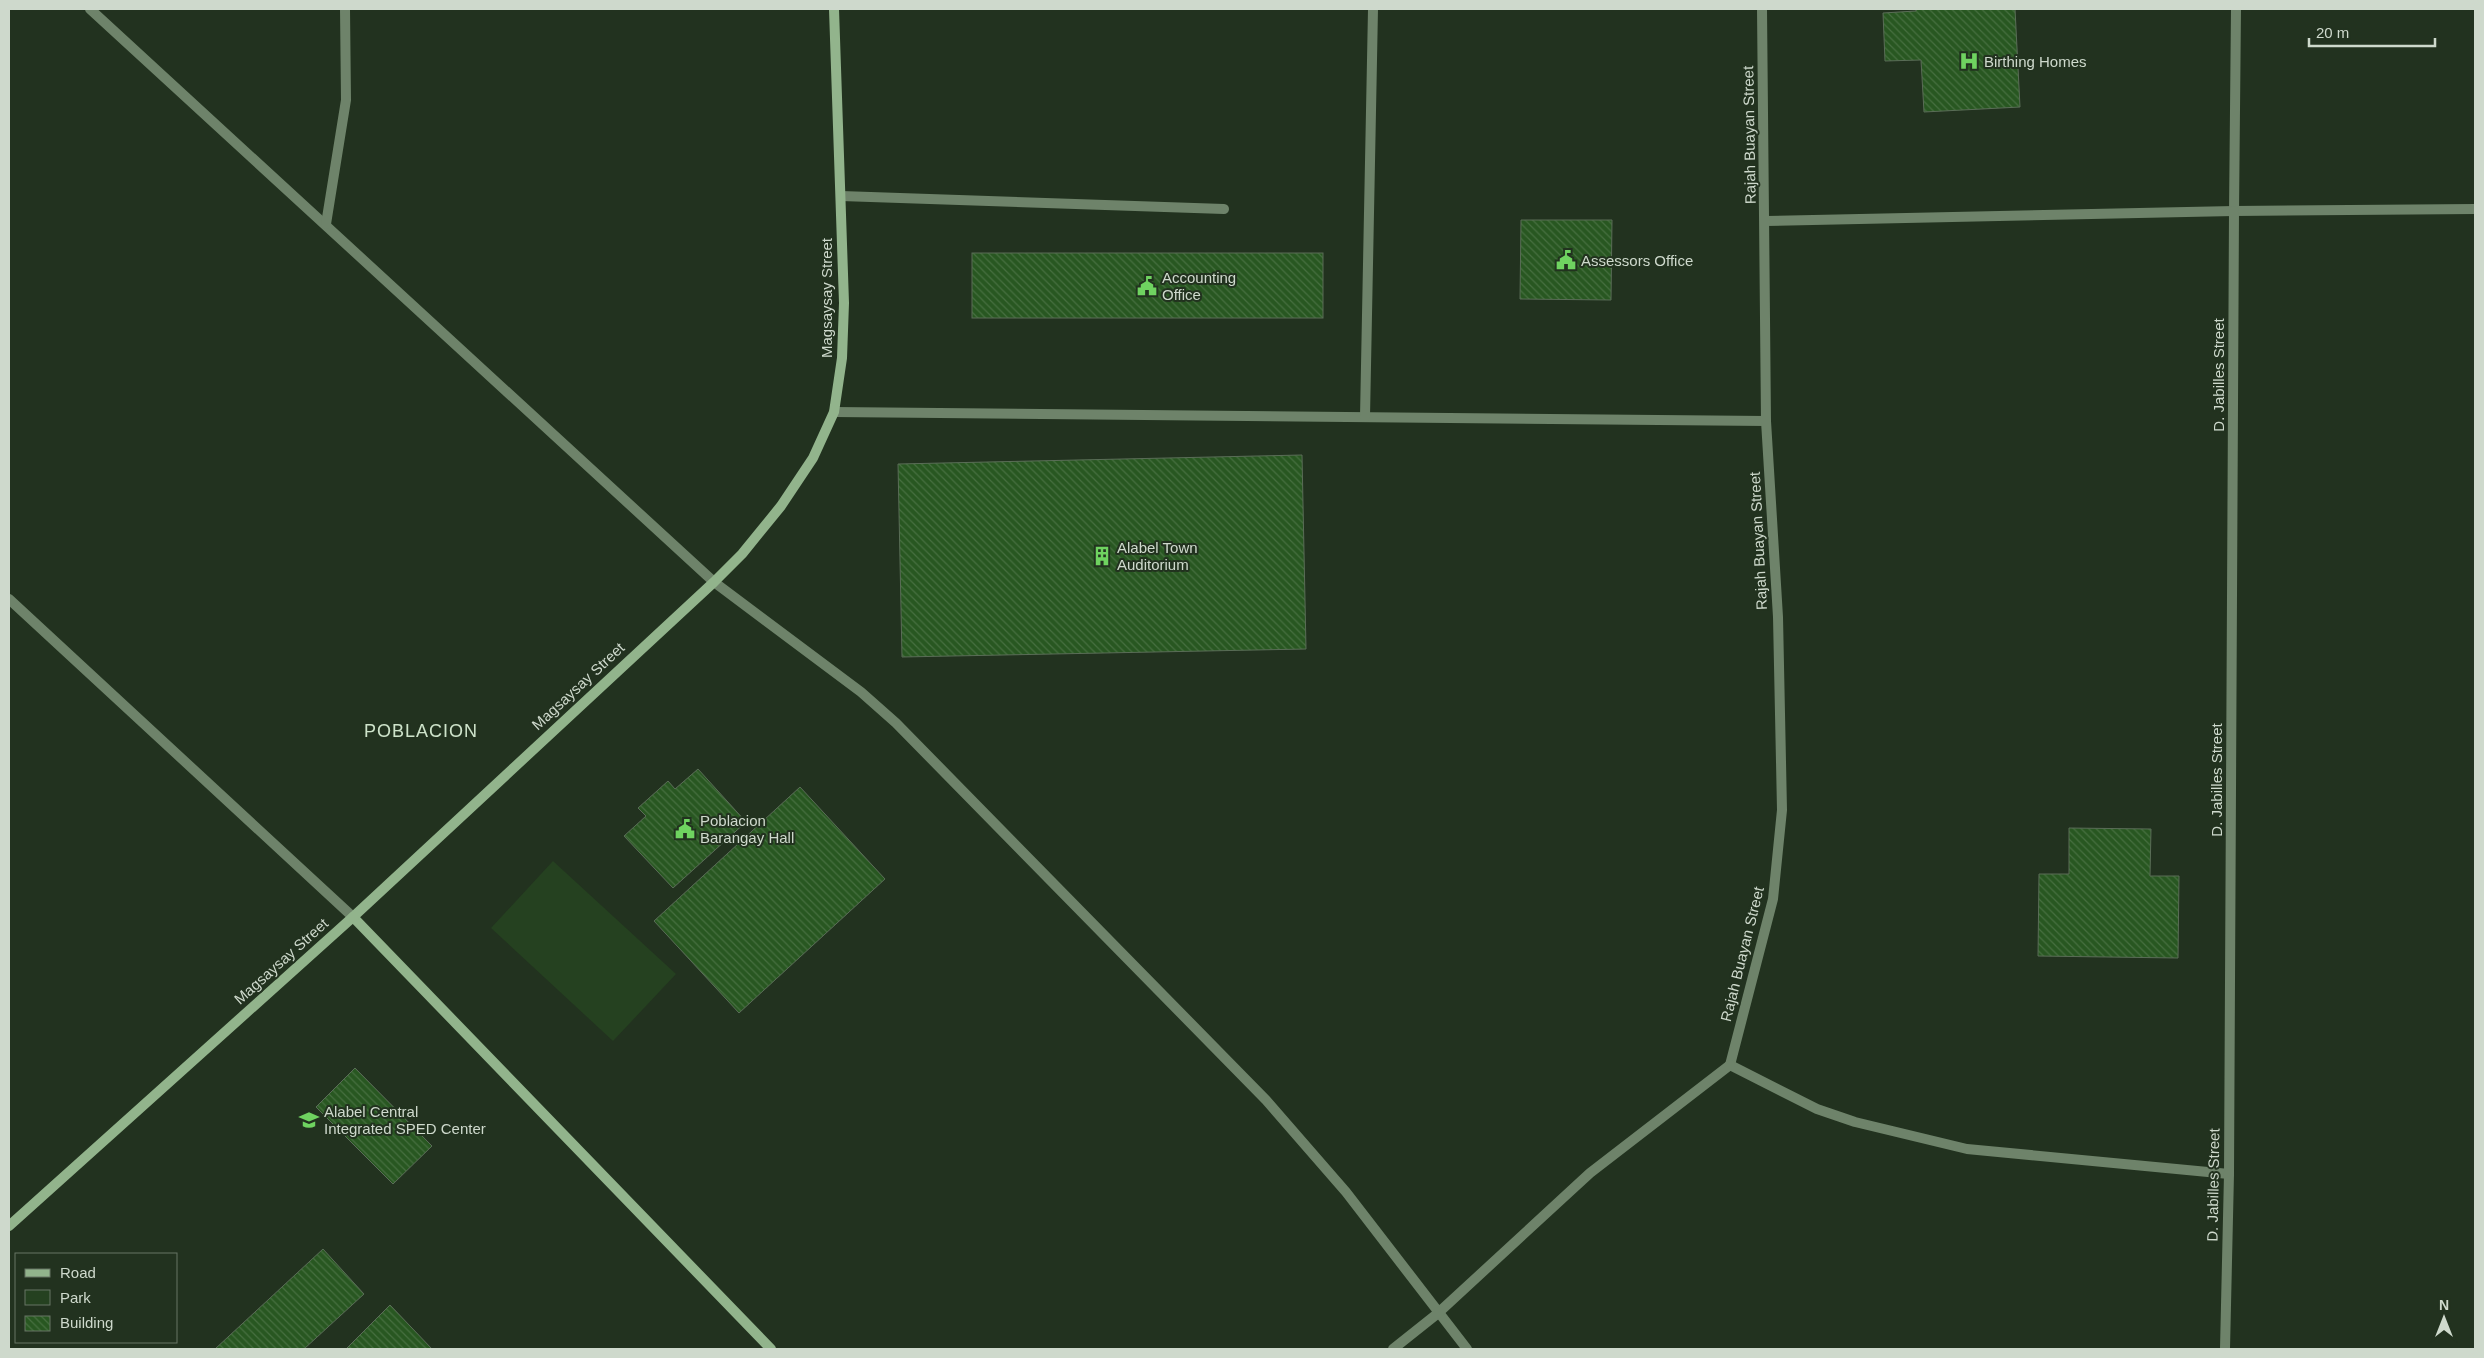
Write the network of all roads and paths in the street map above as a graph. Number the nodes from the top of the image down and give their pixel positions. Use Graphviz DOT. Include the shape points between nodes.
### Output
graph roads {
  1 [pos="90,9"];
  2 [pos="345,9"];
  3 [pos="834,9"];
  4 [pos="1373,9"];
  5 [pos="1762,9"];
  6 [pos="2236,9"];
  7 [pos="840,196"];
  8 [pos="1224,209"];
  9 [pos="2475,210"];
  10 [pos="2234,211"];
  11 [pos="1766,221"];
  12 [pos="326,224"];
  13 [pos="834,412"];
  14 [pos="1366,417"];
  15 [pos="1766,421"];
  16 [pos="714,582"];
  17 [pos="9,599"];
  18 [pos="353,917"];
  19 [pos="1730,1065"];
  20 [pos="2229,1174"];
  21 [pos="9,1226"];
  22 [pos="1437,1314"];
  23 [pos="771,1349"];
  24 [pos="1393,1349"];
  25 [pos="1467,1349"];
  26 [pos="2224,1349"];
  1 -- 12 [label="street"];
  2 -- 12 [label="street" via="346,100"];
  3 -- 7 [label="street, Magsaysay Street"];
  4 -- 14 [label="street"];
  5 -- 11 [label="street, Rajah Buayan Street"];
  6 -- 10 [label="street, D. Jabilles Street"];
  7 -- 8 [label="street"];
  7 -- 13 [label="street, Magsaysay Street" via="844,312 842,358"];
  9 -- 10 [label="street"];
  10 -- 11 [label="street"];
  10 -- 20 [label="street, D. Jabilles Street"];
  11 -- 15 [label="street, Rajah Buayan Street"];
  12 -- 16 [label="street"];
  13 -- 14 [label="street"];
  13 -- 16 [label="street, Magsaysay Street" via="813,458 781,506"];
  14 -- 15 [label="street"];
  15 -- 19 [label="street, Rajah Buayan Street" via="1778,617 1782,810 1773,898"];
  16 -- 18 [label="street, Magsaysay Street"];
  16 -- 22 [label="street" via="861,692 896,723 1266,1100 1346,1192"];
  17 -- 18 [label="street"];
  18 -- 21 [label="street, Magsaysay Street"];
  18 -- 23 [label="street"];
  19 -- 20 [label="street" via="1817,1109 1967,1149"];
  19 -- 22 [label="street" via="1590,1173"];
  20 -- 26 [label="street, D. Jabilles Street"];
  22 -- 24 [label="street"];
  22 -- 25 [label="street"];
}
